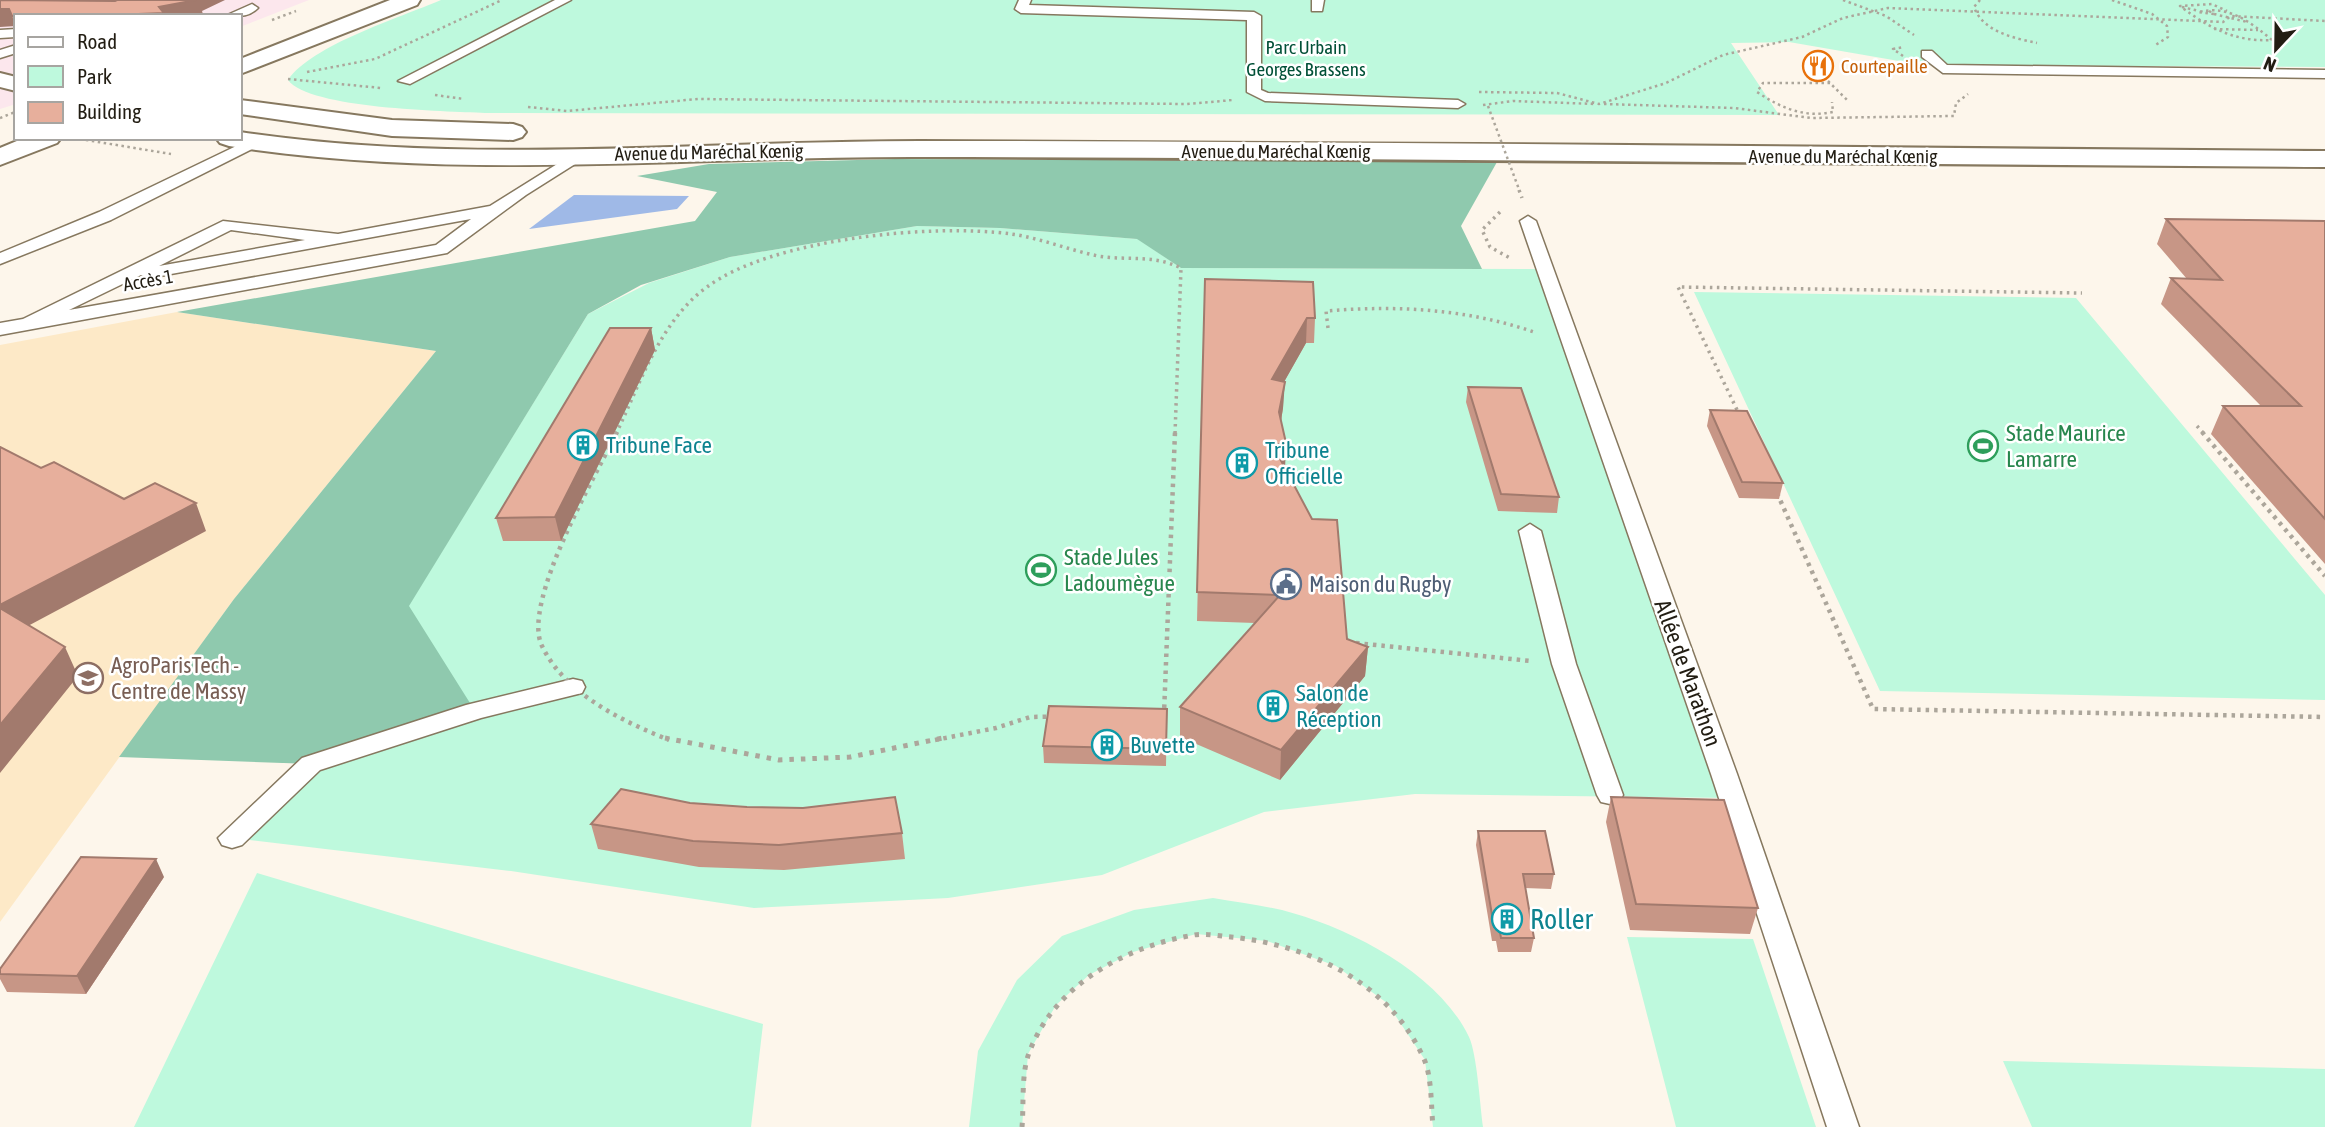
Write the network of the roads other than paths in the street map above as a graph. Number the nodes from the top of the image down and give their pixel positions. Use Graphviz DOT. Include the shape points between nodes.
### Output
graph roads {
  1 [pos="360,0"];
  2 [pos="409,0"];
  3 [pos="565,0"];
  4 [pos="1025,0"];
  5 [pos="251,8"];
  6 [pos="236,14"];
  7 [pos="242,45"];
  8 [pos="1927,54"];
  9 [pos="2192,57"];
  10 [pos="242,66"];
  11 [pos="1943,69"];
  12 [pos="2210,73"];
  13 [pos="2325,74"];
  14 [pos="405,81"];
  15 [pos="1454,104"];
  16 [pos="242,107"];
  17 [pos="2325,139"];
  18 [pos="43,140"];
  19 [pos="242,140"];
  20 [pos="255,142"];
  21 [pos="578,156"];
  22 [pos="0,157"];
  23 [pos="2325,159"];
  24 [pos="496,210"];
  25 [pos="1525,210"];
  26 [pos="340,239"];
  27 [pos="0,259"];
  28 [pos="122,278"];
  29 [pos="29,323"];
  30 [pos="0,328"];
  31 [pos="1530,531"];
  32 [pos="573,687"];
  33 [pos="1609,795"];
  34 [pos="232,838"];
  35 [pos="1843,1127"];
  1 -- 7 [label="main road"];
  2 -- 10 [label="main road"];
  3 -- 14 [label="lane"];
  4 -- 15 [label="lane" via="1021,9 1254,16 1254,92 1265,97"];
  5 -- 6 [label="lane"];
  8 -- 11 [label="lane"];
  9 -- 12 [label="lane"];
  11 -- 12 [label="lane"];
  12 -- 13 [label="lane"];
  16 -- 17 [label="main road, Avenue du Maréchal Kœnig" via="392,128 526,133"];
  18 -- 22 [label="main road"];
  19 -- 20 [label="main road, Avenue du Maréchal Kœnig"];
  20 -- 21 [label="main road, Avenue du Maréchal Kœnig" via="427,158"];
  20 -- 27 [label="lane" via="105,216"];
  21 -- 23 [label="main road, Avenue du Maréchal Kœnig" via="916,149"];
  21 -- 24 [label="lane, Accès 1"];
  24 -- 26 [label="lane"];
  24 -- 29 [label="lane, Accès 1" via="441,249"];
  25 -- 35 [label="lane, Allée de Marathon"];
  26 -- 28 [label="lane"];
  26 -- 28 [label="lane, Accès 1" via="229,225"];
  28 -- 29 [label="lane, Accès 1"];
  29 -- 30 [label="lane"];
  31 -- 33 [label="lane" via="1564,664"];
  32 -- 34 [label="lane" via="475,711 311,764"];
}
